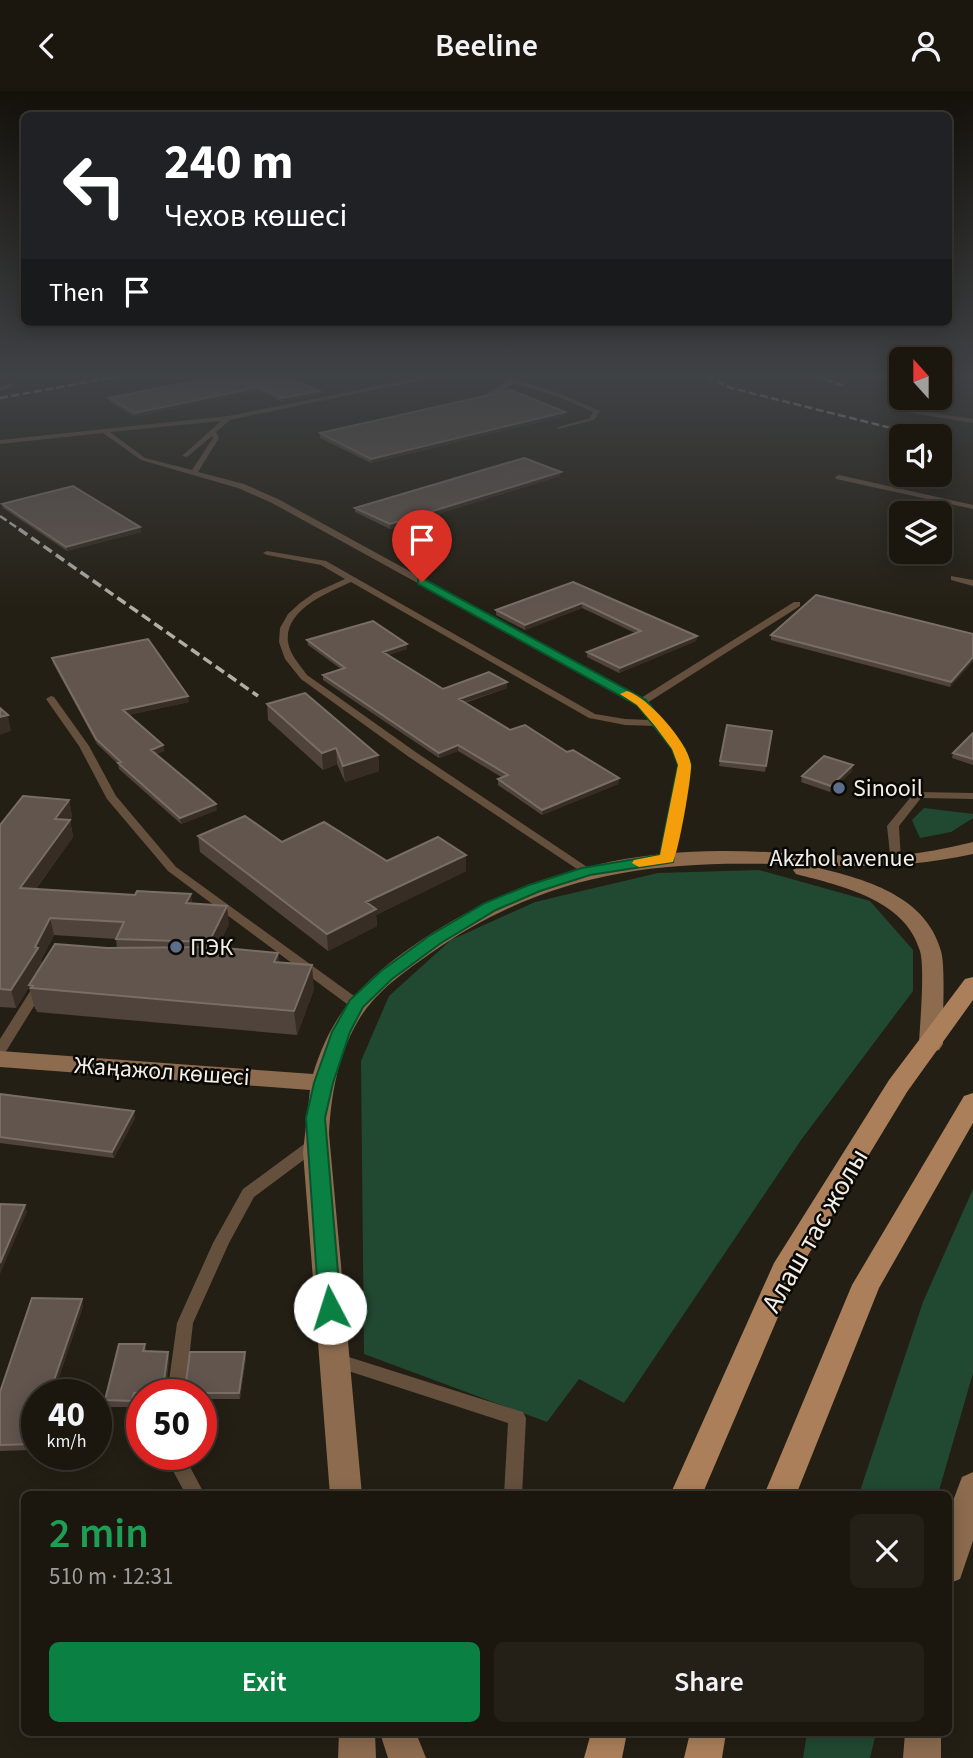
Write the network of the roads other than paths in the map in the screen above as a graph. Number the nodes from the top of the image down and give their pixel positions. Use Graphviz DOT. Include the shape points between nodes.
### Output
graph roads {
  1 [pos="136,454"];
  2 [pos="188,454"];
  3 [pos="205,454"];
  4 [pos="185,456"];
  5 [pos="194,471"];
  6 [pos="839,477"];
  7 [pos="973,506"];
  8 [pos="267,553"];
  9 [pos="954,578"];
  10 [pos="351,579"];
  11 [pos="973,583"];
  12 [pos="797,604"];
  13 [pos="51,699"];
  14 [pos="642,702"];
  15 [pos="659,723"];
  16 [pos="973,796"];
  17 [pos="973,848"];
  18 [pos="710,858"];
  19 [pos="667,859"];
  20 [pos="895,861"];
  21 [pos="587,871"];
  22 [pos="46,976"];
  23 [pos="973,984"];
  24 [pos="356,1004"];
  25 [pos="931,1044"];
  26 [pos="0,1050"];
  27 [pos="0,1059"];
  28 [pos="323,1083"];
  29 [pos="973,1102"];
  30 [pos="316,1143"];
  31 [pos="334,1360"];
  32 [pos="178,1379"];
  33 [pos="182,1470"];
  34 [pos="973,1487"];
  35 [pos="194,1491"];
  36 [pos="346,1491"];
  37 [pos="513,1491"];
  38 [pos="688,1491"];
  39 [pos="782,1491"];
  40 [pos="952,1555"];
  41 [pos="357,1736"];
  42 [pos="608,1736"];
  43 [pos="707,1736"];
  44 [pos="923,1736"];
  45 [pos="357,1758"];
  46 [pos="603,1758"];
  47 [pos="703,1758"];
  48 [pos="922,1758"];
  1 -- 5 [label="lane"];
  2 -- 4 [label="lane"];
  3 -- 5 [label="lane"];
  5 -- 14 [label="lane" via="275,501"];
  6 -- 7 [label="lane"];
  8 -- 10 [label="lane" via="323,563"];
  9 -- 11 [label="lane"];
  10 -- 15 [label="lane" via="592,716"];
  10 -- 21 [label="lane" via="310,597 291,616 284,630 293,666 413,755"];
  12 -- 14 [label="lane"];
  13 -- 24 [label="lane" via="84,746 111,797 172,869"];
  14 -- 15 [label="lane"];
  15 -- 19 [label="lane" via="679,749 684,765"];
  16 -- 20 [label="lane" via="918,795 894,826"];
  17 -- 20 [label="main road, Akzhol avenue"];
  18 -- 19 [label="main road, Akzhol avenue"];
  18 -- 20 [label="main road, Akzhol avenue"];
  18 -- 25 [label="main road, Akzhol avenue" via="829,875 859,884 903,909 931,952"];
  19 -- 21 [label="main road, Akzhol avenue"];
  21 -- 24 [label="main road, Akzhol avenue" via="491,906 435,939"];
  22 -- 26 [label="lane"];
  23 -- 25 [label="main road, Алаш тас жолы"];
  24 -- 28 [label="main road, Akzhol avenue"];
  25 -- 38 [label="main road, Алаш тас жолы" via="898,1087 784,1271"];
  27 -- 28 [label="main road, Жаңажол көшесі"];
  28 -- 30 [label="main road, Akzhol avenue"];
  29 -- 39 [label="main road" via="866,1285"];
  30 -- 31 [label="main road, Akzhol avenue"];
  30 -- 32 [label="lane" via="248,1193 185,1323"];
  31 -- 36 [label="main road, Akzhol avenue"];
  31 -- 37 [label="lane" via="517,1418"];
  33 -- 35 [label="lane"];
  34 -- 40 [label="main road"];
  41 -- 45 [label="main road"];
  42 -- 46 [label="main road"];
  43 -- 47 [label="main road"];
  44 -- 48 [label="main road"];
}
